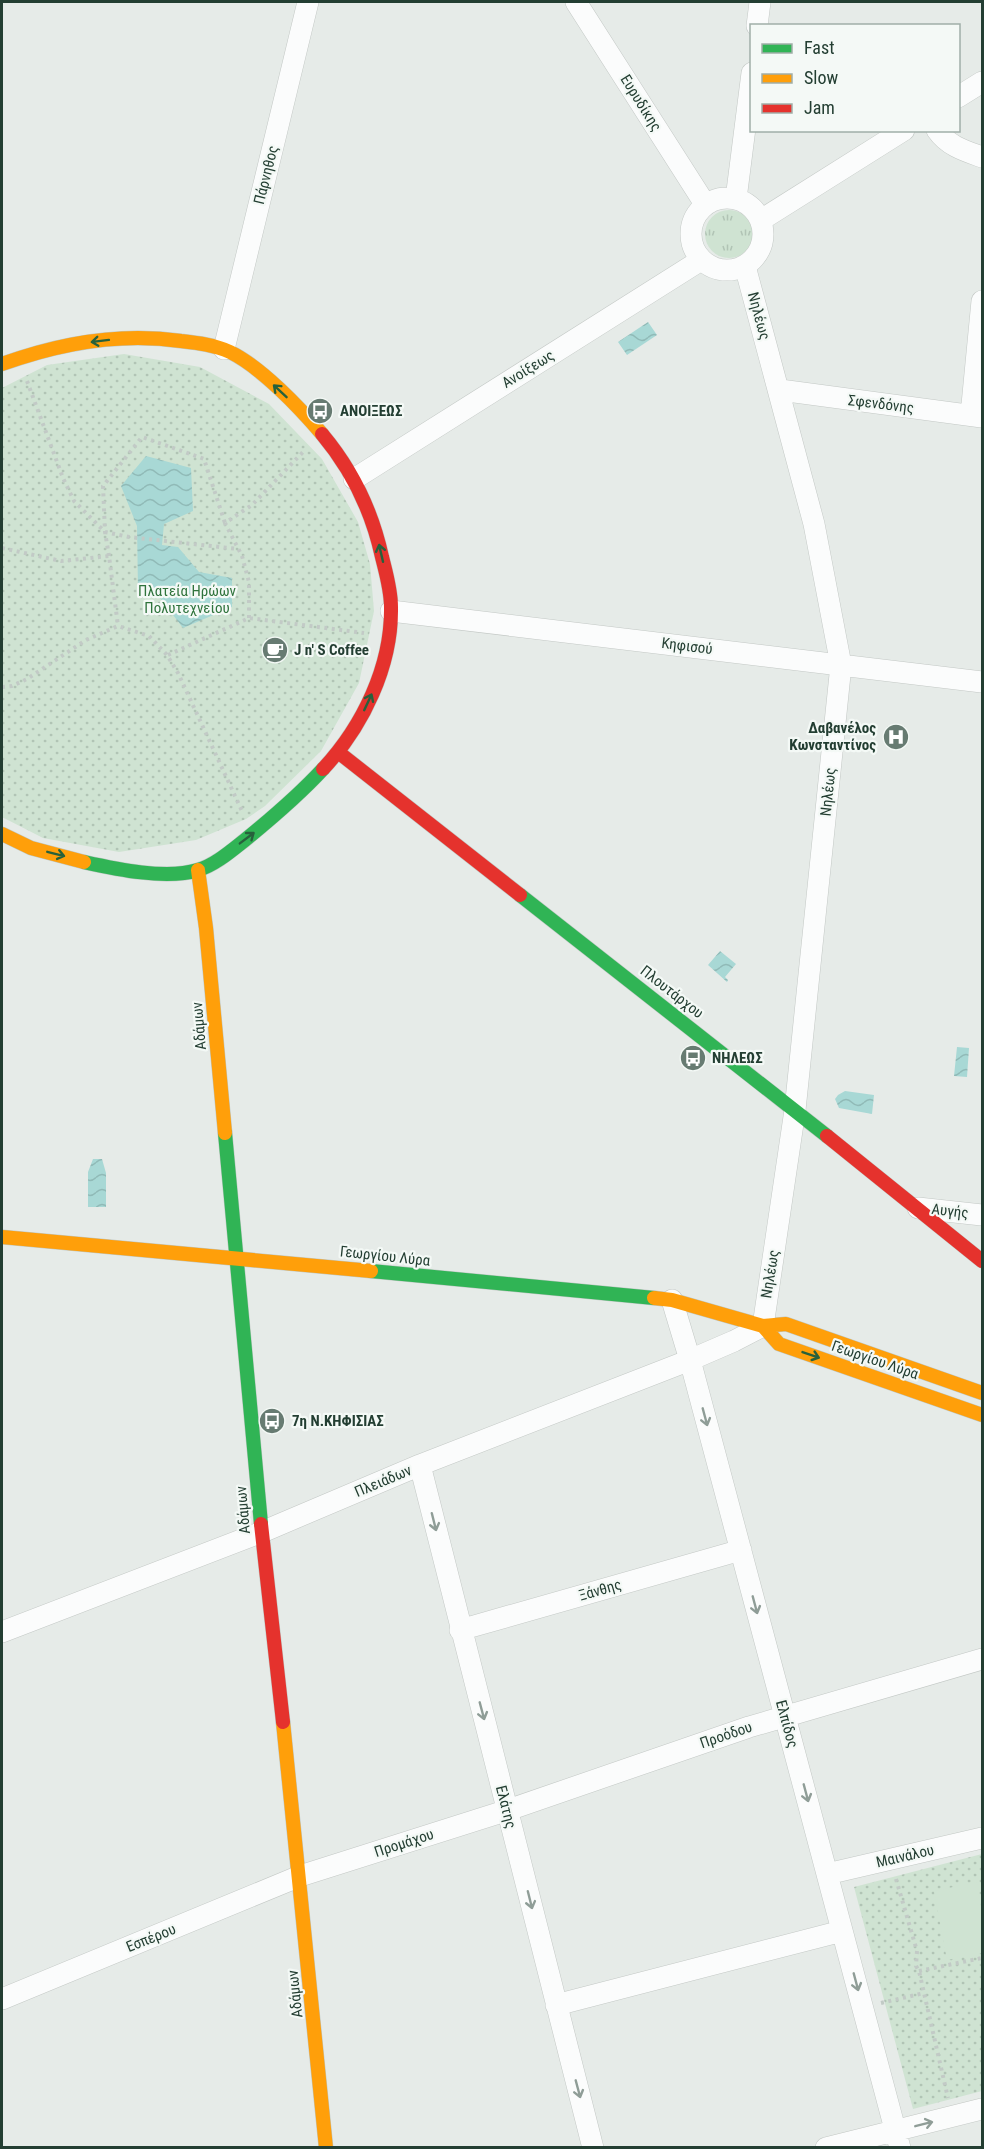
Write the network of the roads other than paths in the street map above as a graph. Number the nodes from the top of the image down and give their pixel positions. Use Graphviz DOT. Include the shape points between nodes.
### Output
graph roads {
  1 [pos="309,2"];
  2 [pos="576,2"];
  3 [pos="760,2"];
  4 [pos="757,24"];
  5 [pos="982,82"];
  6 [pos="750,89"];
  7 [pos="960,96"];
  8 [pos="901,132"];
  9 [pos="938,132"];
  10 [pos="982,157"];
  11 [pos="736,198"];
  12 [pos="705,204"];
  13 [pos="761,220"];
  14 [pos="701,260"];
  15 [pos="745,266"];
  16 [pos="982,301"];
  17 [pos="224,349"];
  18 [pos="2,364"];
  19 [pos="780,390"];
  20 [pos="977,416"];
  21 [pos="354,478"];
  22 [pos="391,610"];
  23 [pos="842,665"];
  24 [pos="982,682"];
  25 [pos="338,752"];
  26 [pos="2,834"];
  27 [pos="198,870"];
  28 [pos="795,1110"];
  29 [pos="918,1208"];
  30 [pos="982,1215"];
  31 [pos="2,1238"];
  32 [pos="236,1258"];
  33 [pos="982,1261"];
  34 [pos="672,1300"];
  35 [pos="763,1326"];
  36 [pos="690,1360"];
  37 [pos="982,1393"];
  38 [pos="982,1415"];
  39 [pos="420,1466"];
  40 [pos="262,1532"];
  41 [pos="741,1550"];
  42 [pos="460,1630"];
  43 [pos="2,1632"];
  44 [pos="982,1659"];
  45 [pos="785,1716"];
  46 [pos="508,1810"];
  47 [pos="982,1838"];
  48 [pos="827,1874"];
  49 [pos="300,1876"];
  50 [pos="842,1931"];
  51 [pos="2,1999"];
  52 [pos="556,2006"];
  53 [pos="982,2109"];
  54 [pos="898,2139"];
  55 [pos="326,2148"];
  56 [pos="593,2148"];
  57 [pos="826,2148"];
  1 -- 17 [label="street, Πάρνηθος"];
  2 -- 12 [label="street, Ευρυδίκης"];
  3 -- 4 [label="street"];
  5 -- 7 [label="street"];
  6 -- 11 [label="street"];
  8 -- 13 [label="street"];
  9 -- 10 [label="street" via="963,151"];
  11 -- 12 [label="street" via="715,199"];
  11 -- 13 [label="street" via="755,210"];
  12 -- 14 [label="street" via="697,213 691,237"];
  13 -- 15 [label="street" via="762,246 756,258"];
  14 -- 15 [label="street" via="722,270"];
  14 -- 21 [label="street, Ανοίξεως"];
  15 -- 19 [label="street, Νηλέως"];
  16 -- 20 [label="street"];
  17 -- 18 [label="street, one-way" via="136,336 79,343"];
  21 -- 17 [label="street, one-way" via="281,391"];
  19 -- 20 [label="street, Σφενδόνης"];
  19 -- 23 [label="street, Νηλέως" via="814,524"];
  22 -- 21 [label="street, one-way" via="379,542"];
  22 -- 23 [label="street, Κηφισού"];
  25 -- 22 [label="street, one-way" via="370,700 383,663"];
  23 -- 24 [label="street, Κηφισού"];
  23 -- 28 [label="street, Νηλέως"];
  27 -- 25 [label="street, one-way" via="297,797"];
  25 -- 28 [label="street, Πλουτάρχου"];
  26 -- 27 [label="street, one-way" via="31,848 120,868 169,873"];
  27 -- 32 [label="street, Αδάμων"];
  28 -- 29 [label="street, Πλουτάρχου"];
  28 -- 35 [label="street, Νηλέως"];
  29 -- 30 [label="street, Αυγής"];
  29 -- 33 [label="street, Πλουτάρχου"];
  31 -- 32 [label="street, Γεωργίου Λύρα"];
  32 -- 34 [label="street, Γεωργίου Λύρα"];
  32 -- 40 [label="street, Αδάμων"];
  34 -- 35 [label="street, Γεωργίου Λύρα"];
  34 -- 36 [label="street, Ελπίδος"];
  35 -- 36 [label="street, Πλειάδων"];
  35 -- 37 [label="street, Γεωργίου Λύρα" via="786,1324"];
  35 -- 38 [label="street, Γεωργίου Λύρα, one-way" via="779,1344"];
  36 -- 39 [label="street, Πλειάδων"];
  36 -- 41 [label="street, Ελπίδος, one-way"];
  39 -- 40 [label="street, Πλειάδων"];
  39 -- 42 [label="street, Ελάτης, one-way"];
  40 -- 43 [label="street, Πλειάδων"];
  40 -- 49 [label="street, Αδάμων"];
  41 -- 42 [label="street, Ξάνθης"];
  41 -- 45 [label="street, Ελπίδος, one-way"];
  42 -- 46 [label="street, Ελάτης, one-way"];
  44 -- 45 [label="street, Προόδου"];
  45 -- 46 [label="street, Προόδου"];
  45 -- 48 [label="street, Ελπίδος, one-way"];
  46 -- 49 [label="street, Προμάχου"];
  46 -- 52 [label="street, Ελάτης, one-way"];
  47 -- 48 [label="street, Μαινάλου"];
  48 -- 50 [label="street, Ελπίδος"];
  49 -- 51 [label="street, Εσπέρου"];
  49 -- 55 [label="street, Αδάμων"];
  50 -- 52 [label="street"];
  50 -- 54 [label="street, Ελπίδος, one-way"];
  52 -- 56 [label="street, Ελάτης, one-way"];
  54 -- 53 [label="street, one-way" via="952,2116"];
  54 -- 57 [label="street"];
}
